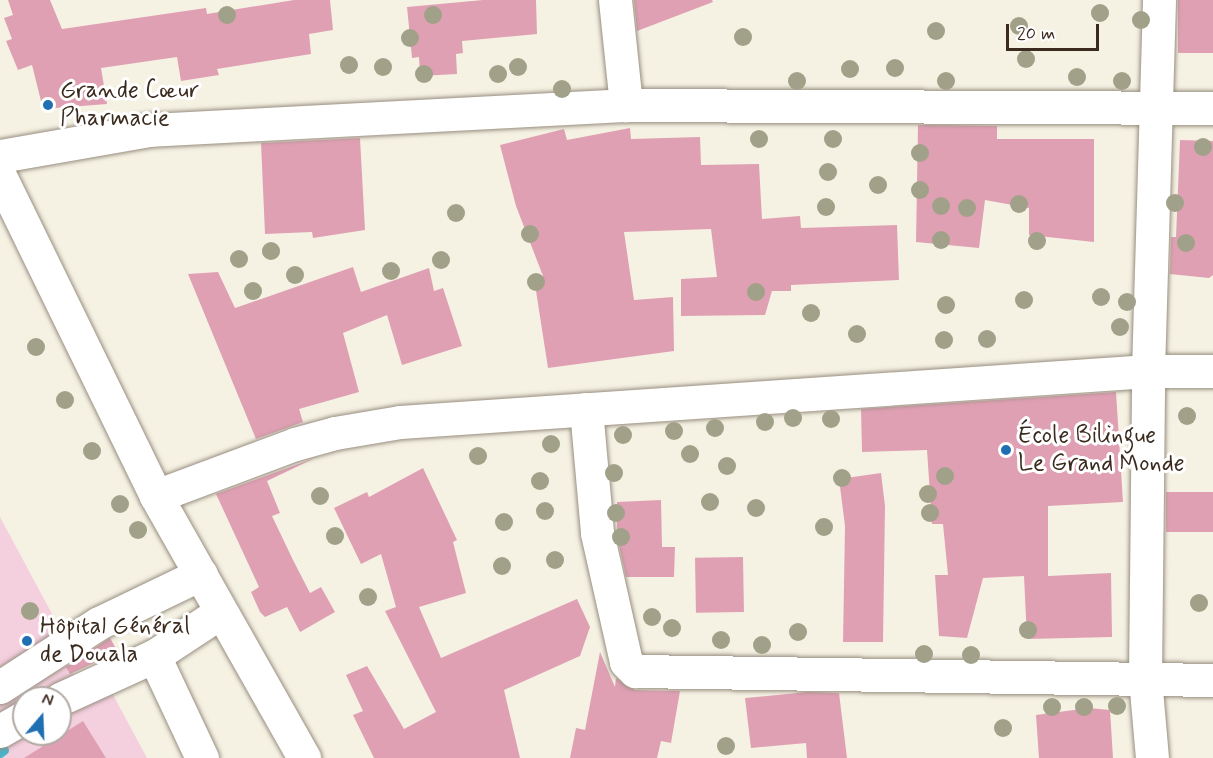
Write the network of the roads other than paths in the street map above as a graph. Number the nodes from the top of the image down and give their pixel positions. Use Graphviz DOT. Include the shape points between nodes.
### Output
graph roads {
  1 [pos="615,0"];
  2 [pos="1160,0"];
  3 [pos="626,105"];
  4 [pos="1155,107"];
  5 [pos="1213,108"];
  6 [pos="0,156"];
  7 [pos="0,177"];
  8 [pos="1149,371"];
  9 [pos="1213,371"];
  10 [pos="586,409"];
  11 [pos="156,496"];
  12 [pos="201,574"];
  13 [pos="221,612"];
  14 [pos="154,657"];
  15 [pos="1145,678"];
  16 [pos="1213,680"];
  17 [pos="0,687"];
  18 [pos="72,694"];
  19 [pos="202,758"];
  20 [pos="304,758"];
  21 [pos="1152,758"];
  1 -- 3 [label="street"];
  2 -- 4 [label="street"];
  3 -- 4 [label="street"];
  3 -- 6 [label="street" via="149,130"];
  4 -- 5 [label="street"];
  4 -- 8 [label="street"];
  7 -- 11 [label="street"];
  8 -- 9 [label="street"];
  8 -- 10 [label="street"];
  8 -- 15 [label="street"];
  10 -- 11 [label="street" via="400,422 335,433"];
  10 -- 15 [label="street" via="597,533 626,662 635,671"];
  11 -- 12 [label="street"];
  12 -- 13 [label="street"];
  12 -- 17 [label="street" via="99,623"];
  13 -- 14 [label="street"];
  13 -- 20 [label="street"];
  14 -- 18 [label="street"];
  14 -- 19 [label="street"];
  15 -- 16 [label="street"];
  15 -- 21 [label="street"];
}
